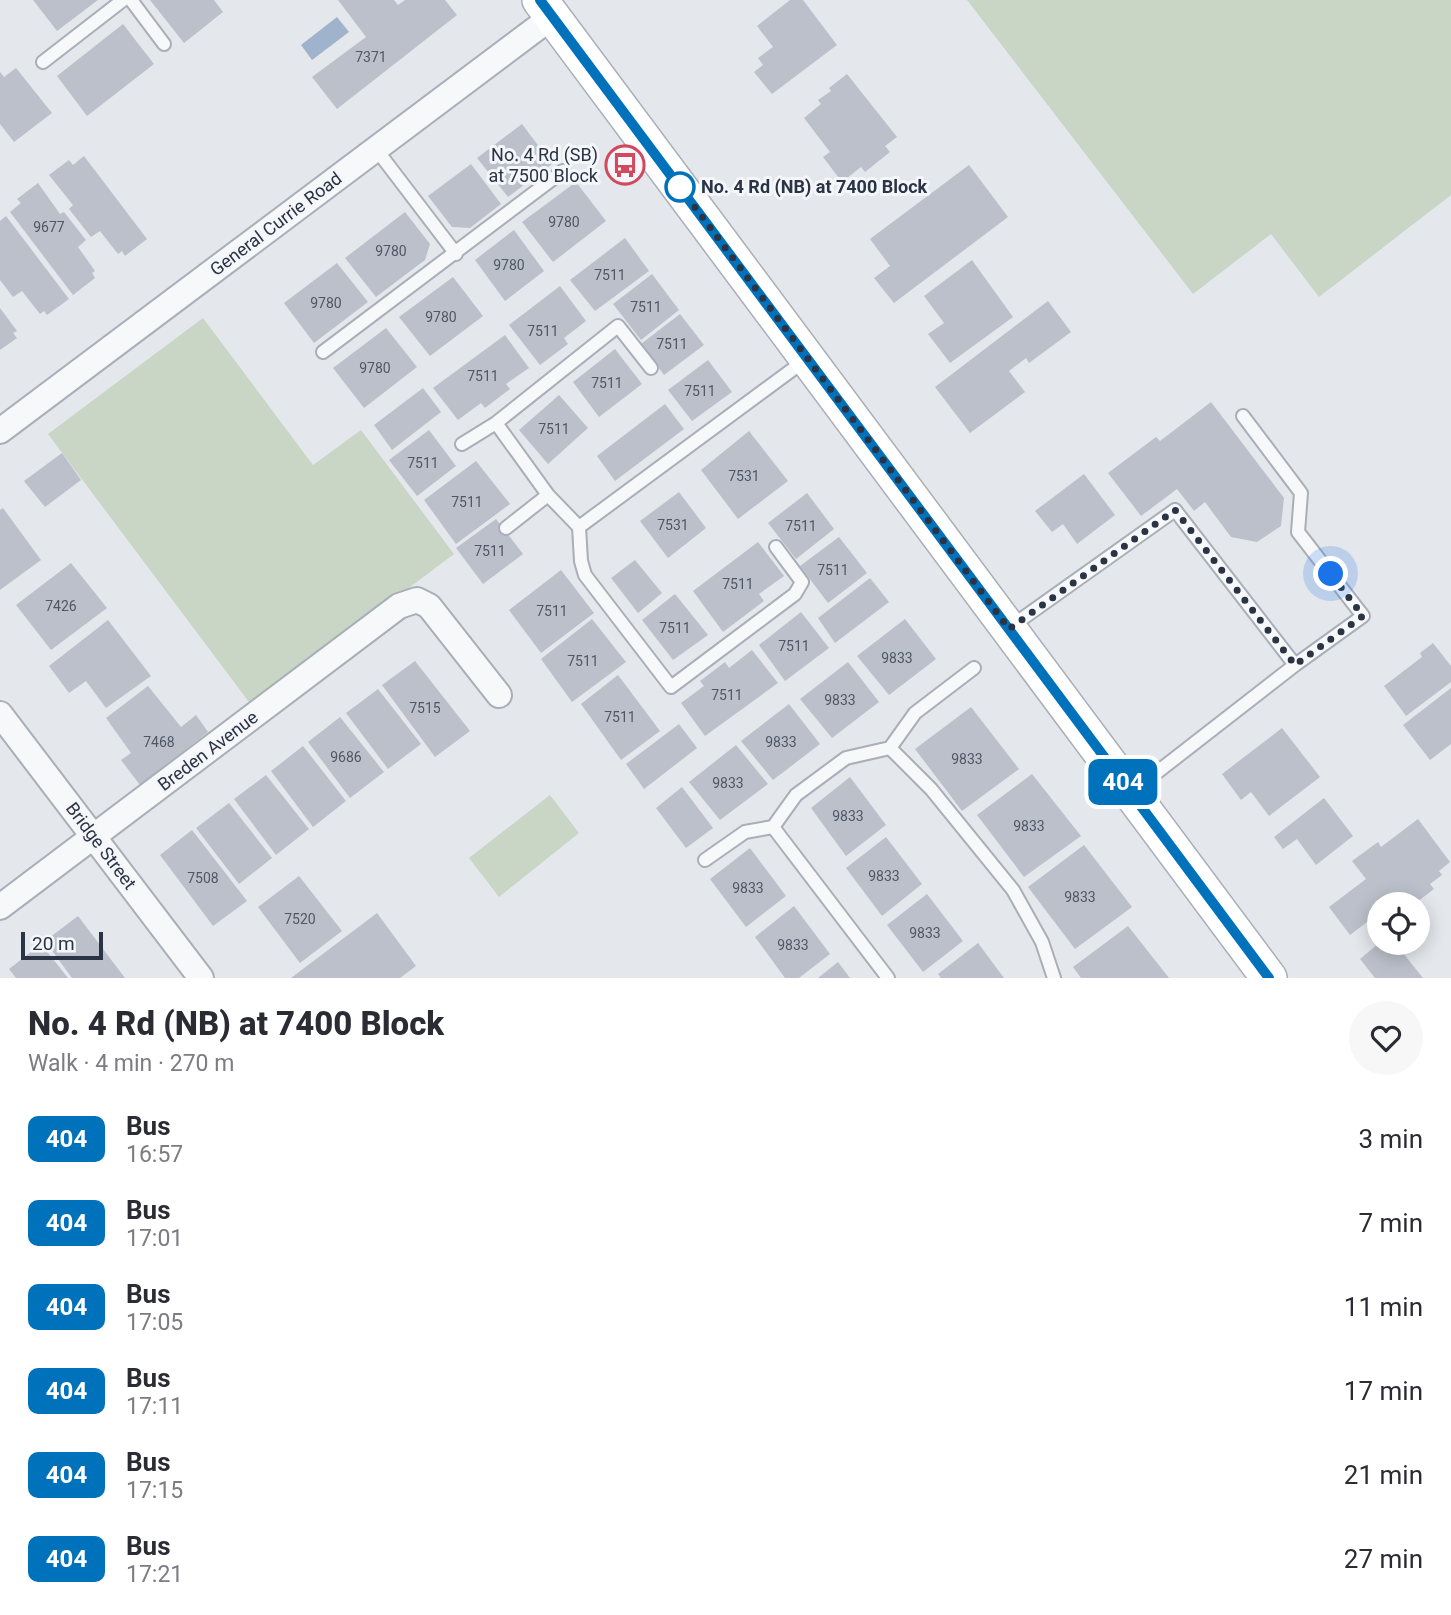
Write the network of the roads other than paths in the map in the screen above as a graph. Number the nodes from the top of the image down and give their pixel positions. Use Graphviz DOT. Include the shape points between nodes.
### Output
graph roads {
  1 [pos="123,0"];
  2 [pos="131,0"];
  3 [pos="547,8"];
  4 [pos="164,44"];
  5 [pos="43,62"];
  6 [pos="376,149"];
  7 [pos="563,171"];
  8 [pos="456,254"];
  9 [pos="323,352"];
  10 [pos="808,358"];
  11 [pos="651,368"];
  12 [pos="1243,416"];
  13 [pos="496,423"];
  14 [pos="0,431"];
  15 [pos="462,444"];
  16 [pos="548,495"];
  17 [pos="579,527"];
  18 [pos="506,528"];
  19 [pos="776,547"];
  20 [pos="1009,629"];
  21 [pos="1295,665"];
  22 [pos="974,668"];
  23 [pos="499,695"];
  24 [pos="0,714"];
  25 [pos="890,748"];
  26 [pos="1131,793"];
  27 [pos="773,827"];
  28 [pos="94,837"];
  29 [pos="705,860"];
  30 [pos="0,906"];
  31 [pos="201,978"];
  32 [pos="888,978"];
  33 [pos="1054,978"];
  34 [pos="1269,978"];
  1 -- 5 [label="lane"];
  2 -- 4 [label="lane"];
  3 -- 6 [label="street, General Currie Road"];
  3 -- 10 [label="main road"];
  6 -- 8 [label="lane"];
  6 -- 14 [label="street, General Currie Road"];
  7 -- 8 [label="lane"];
  8 -- 9 [label="lane"];
  10 -- 17 [label="lane"];
  10 -- 20 [label="main road"];
  11 -- 13 [label="lane" via="618,326"];
  12 -- 21 [label="lane" via="1301,492 1298,532 1363,616"];
  13 -- 15 [label="lane"];
  13 -- 16 [label="lane"];
  16 -- 17 [label="lane"];
  16 -- 18 [label="lane"];
  17 -- 19 [label="lane" via="585,575 671,687 795,594 802,582"];
  20 -- 21 [label="lane" via="1175,510"];
  20 -- 26 [label="main road"];
  21 -- 26 [label="lane"];
  22 -- 25 [label="lane" via="915,713"];
  23 -- 28 [label="street, Breden Avenue" via="429,606 417,600 399,606"];
  24 -- 28 [label="street, Bridge Street"];
  25 -- 27 [label="lane" via="846,758 796,795"];
  25 -- 33 [label="lane" via="931,789 1013,890 1042,942"];
  26 -- 34 [label="main road"];
  27 -- 29 [label="lane" via="745,832"];
  27 -- 32 [label="lane"];
  28 -- 30 [label="street, Breden Avenue"];
  28 -- 31 [label="street, Bridge Street"];
}
